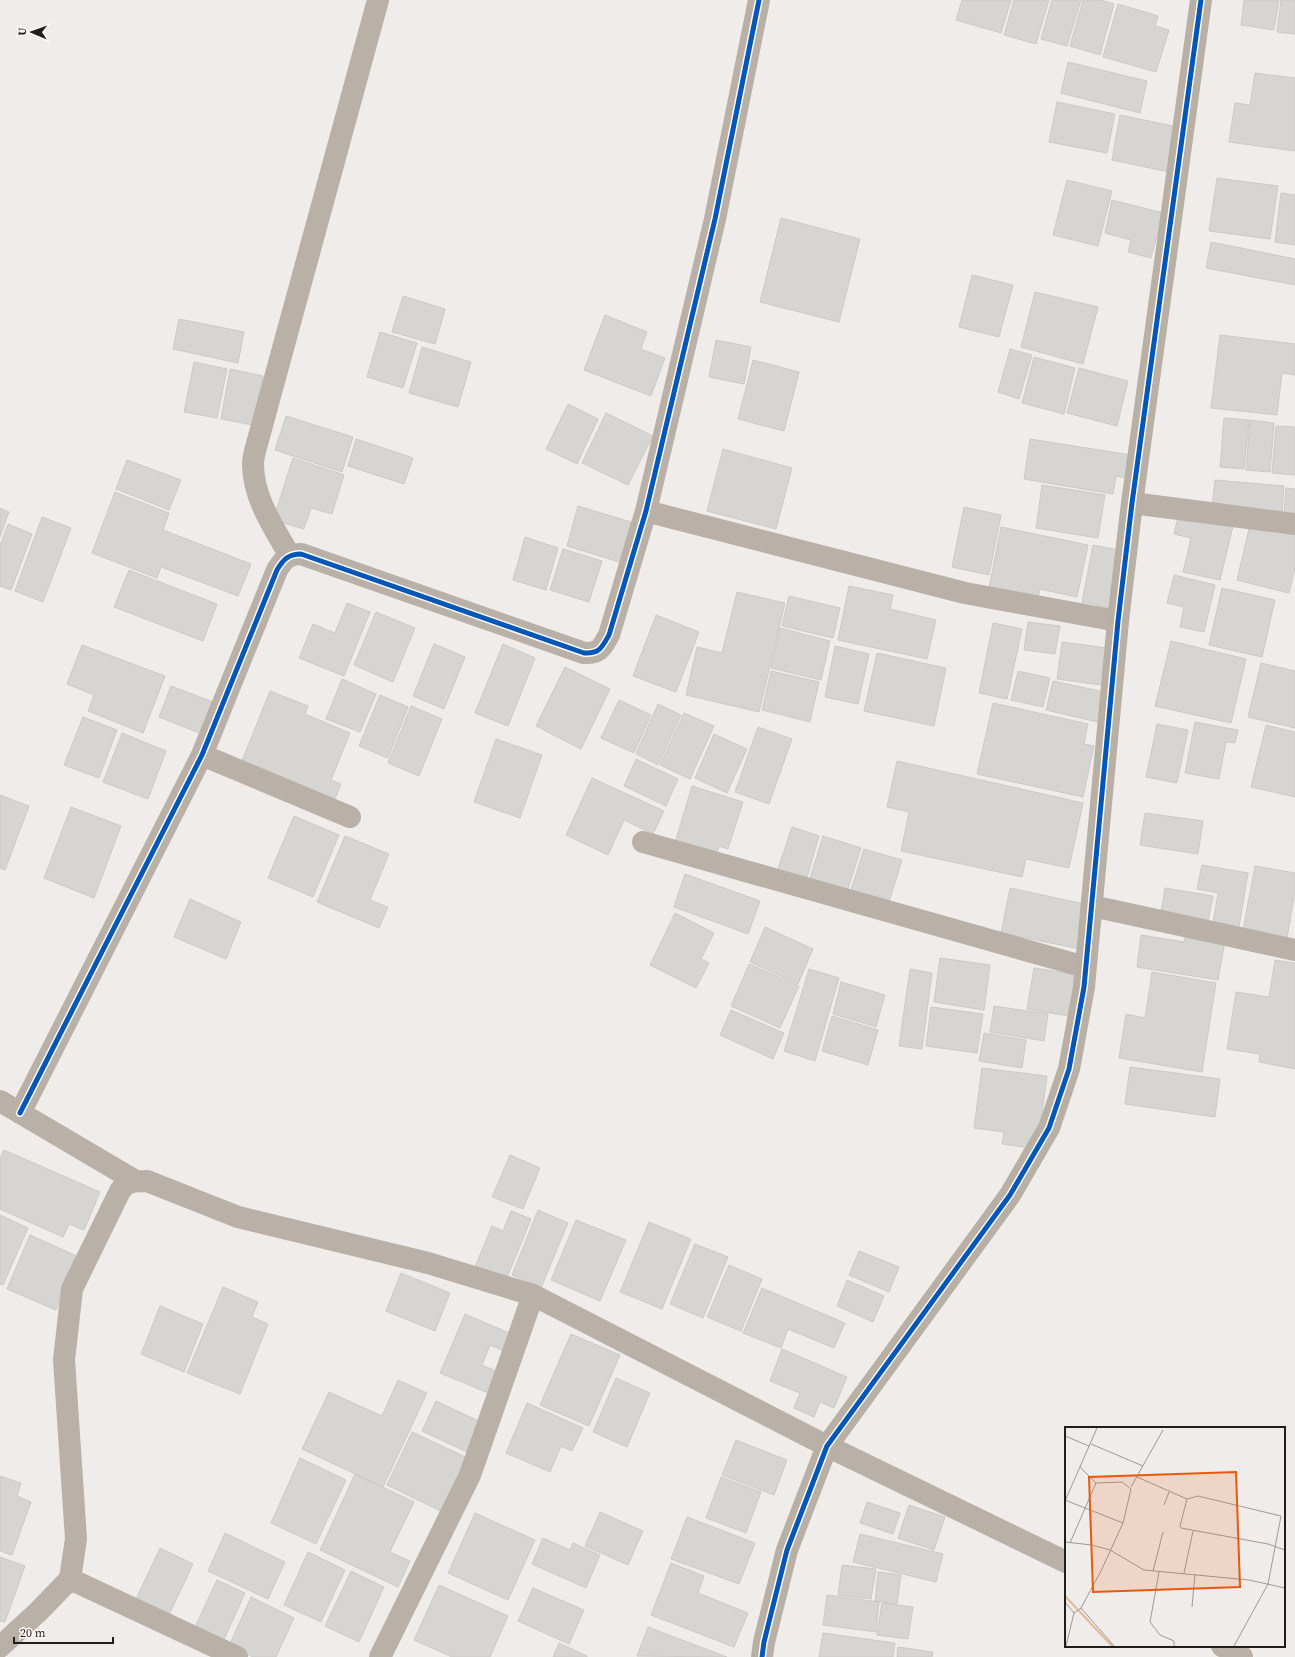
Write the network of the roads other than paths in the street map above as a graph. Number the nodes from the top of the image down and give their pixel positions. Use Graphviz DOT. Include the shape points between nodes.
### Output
graph roads {
  1 [pos="378,0"];
  2 [pos="759,0"];
  3 [pos="1201,0"];
  4 [pos="1132,503"];
  5 [pos="646,511"];
  6 [pos="1295,524"];
  7 [pos="290,556"];
  8 [pos="1118,621"];
  9 [pos="202,755"];
  10 [pos="350,817"];
  11 [pos="643,842"];
  12 [pos="1092,906"];
  13 [pos="1295,950"];
  14 [pos="1085,967"];
  15 [pos="0,1101"];
  16 [pos="20,1113"];
  17 [pos="134,1180"];
  18 [pos="533,1295"];
  19 [pos="827,1446"];
  20 [pos="1065,1562"];
  21 [pos="70,1579"];
  22 [pos="0,1647"];
  23 [pos="1224,1647"];
  24 [pos="237,1657"];
  25 [pos="380,1657"];
  26 [pos="762,1657"];
  27 [pos="1242,1657"];
  1 -- 7 [label="street" via="253,463 262,505"];
  2 -- 5 [label="street" via="715,219"];
  3 -- 4 [label="street"];
  4 -- 6 [label="street"];
  4 -- 8 [label="street"];
  5 -- 7 [label="street" via="610,634 600,650 591,654 301,554"];
  5 -- 8 [label="street" via="965,593"];
  7 -- 9 [label="street" via="283,560 277,570"];
  8 -- 12 [label="street"];
  9 -- 10 [label="street"];
  9 -- 16 [label="street"];
  11 -- 14 [label="street"];
  12 -- 13 [label="street"];
  12 -- 14 [label="street"];
  14 -- 19 [label="street" via="1084,987 1069,1070 1049,1128 1010,1195"];
  15 -- 16 [label="street"];
  16 -- 17 [label="street"];
  17 -- 18 [label="street" via="147,1181 238,1217 428,1263"];
  17 -- 21 [label="street" via="123,1186 72,1289 64,1360 76,1539"];
  18 -- 19 [label="street"];
  18 -- 25 [label="street" via="470,1475"];
  19 -- 20 [label="street"];
  19 -- 26 [label="street" via="787,1550"];
  21 -- 22 [label="street"];
  21 -- 24 [label="street"];
  23 -- 27 [label="street"];
}
